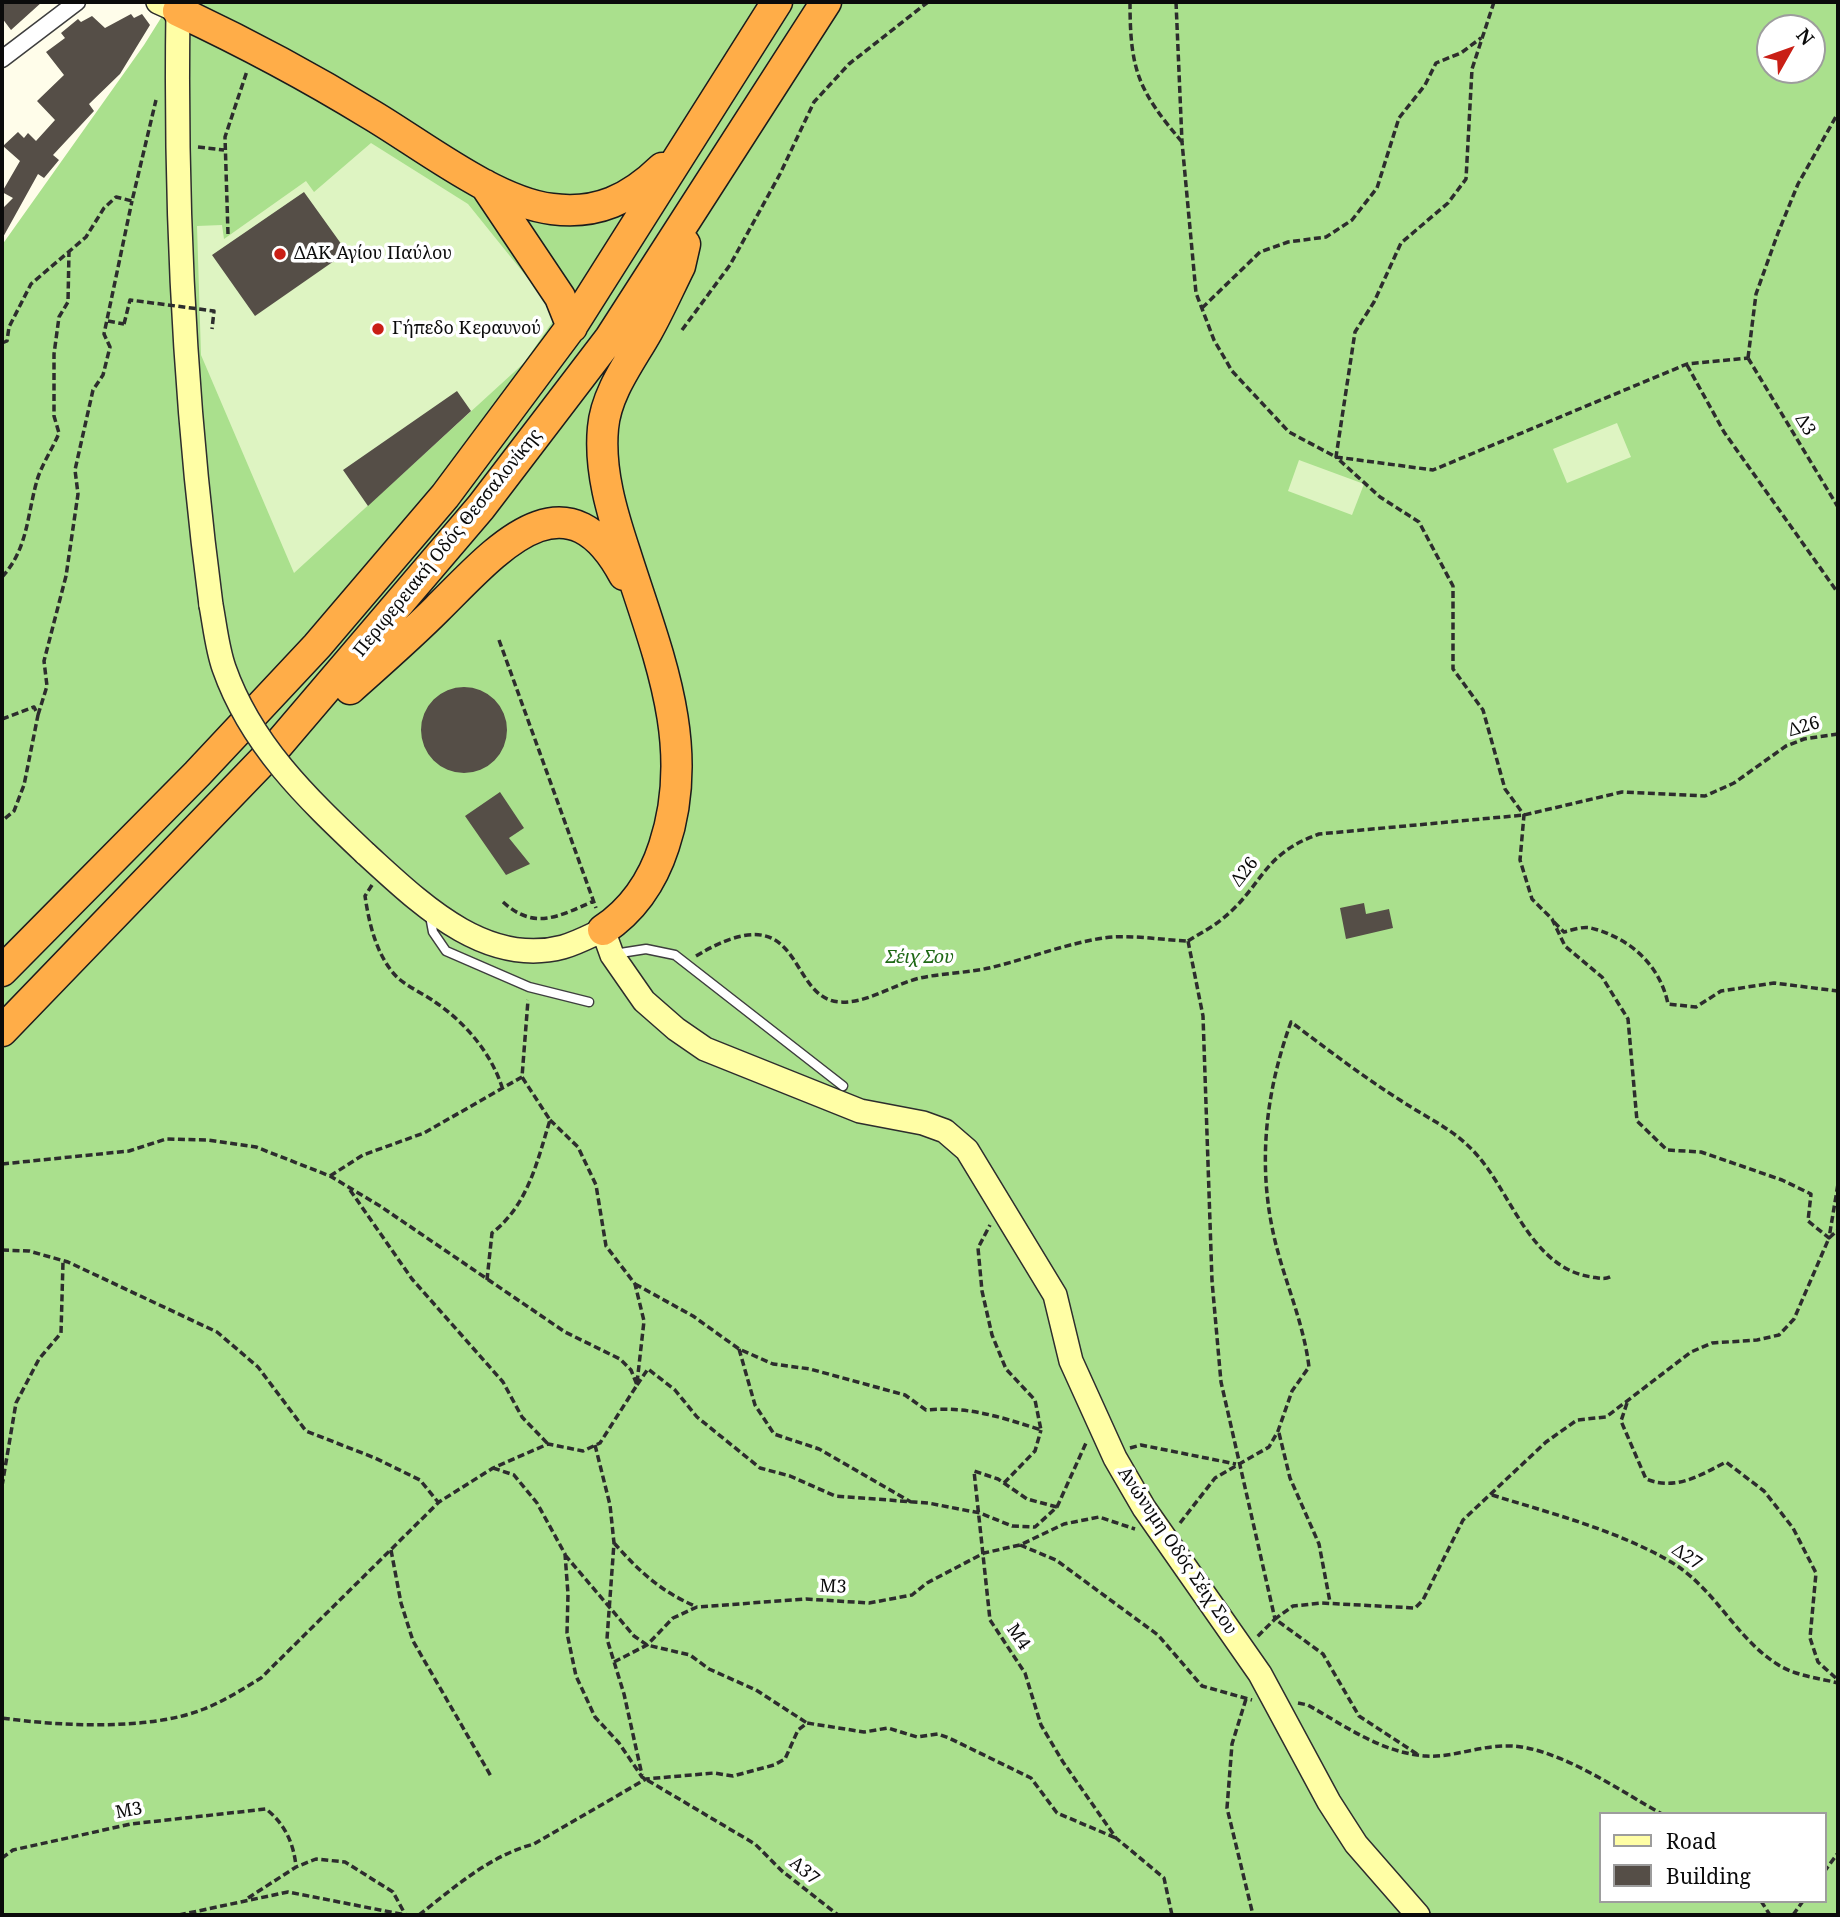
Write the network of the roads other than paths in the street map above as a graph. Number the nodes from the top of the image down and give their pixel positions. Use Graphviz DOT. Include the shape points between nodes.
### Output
graph roads {
  1 [pos="77,2"];
  2 [pos="777,2"];
  3 [pos="826,2"];
  4 [pos="172,5"];
  5 [pos="2,59"];
  6 [pos="739,60"];
  7 [pos="485,184"];
  8 [pos="692,213"];
  9 [pos="572,327"];
  10 [pos="644,613"];
  11 [pos="278,745"];
  12 [pos="429,910"];
  13 [pos="608,943"];
  14 [pos="2,971"];
  15 [pos="589,1002"];
  16 [pos="2,1031"];
  17 [pos="843,1086"];
  18 [pos="1418,1915"];
  1 -- 5 [label="street"];
  2 -- 6 [label="highway, Περιφερειακή Οδός Θεσσαλονίκης"];
  3 -- 8 [label="highway, Περιφερειακή Οδός Θεσσαλονίκης"];
  4 -- 7 [label="highway" via="353,103"];
  4 -- 12 [label="street, bridge" via="195,467 211,605 224,666 251,728 280,769"];
  6 -- 7 [label="highway" via="669,161 649,181 615,203 586,211 551,209 514,199"];
  6 -- 9 [label="highway, Περιφερειακή Οδός Θεσσαλονίκης"];
  7 -- 9 [label="highway" via="560,297"];
  8 -- 10 [label="highway" via="680,266 617,385 603,429 607,490"];
  8 -- 11 [label="highway, Περιφερειακή Οδός Θεσσαλονίκης" via="610,338 539,433 422,579"];
  9 -- 14 [label="highway, Περιφερειακή Οδός Θεσσαλονίκης" via="445,496 317,646"];
  10 -- 11 [label="highway" via="615,560 593,535 563,523 530,528 490,557 417,629"];
  10 -- 13 [label="highway" via="671,706 679,774 669,831 653,874"];
  11 -- 16 [label="highway, Περιφερειακή Οδός Θεσσαλονίκης"];
  12 -- 13 [label="street" via="462,931 515,948"];
  12 -- 15 [label="lane" via="433,933 446,951 529,988"];
  13 -- 17 [label="lane" via="675,955"];
  13 -- 18 [label="street, Ανώνυμη Οδός Σέιχ Σου" via="624,977 644,1001 705,1049 860,1111 945,1131 967,1150 1055,1295 1072,1361 1110,1448 1165,1539 1245,1651 1329,1802"];
}
